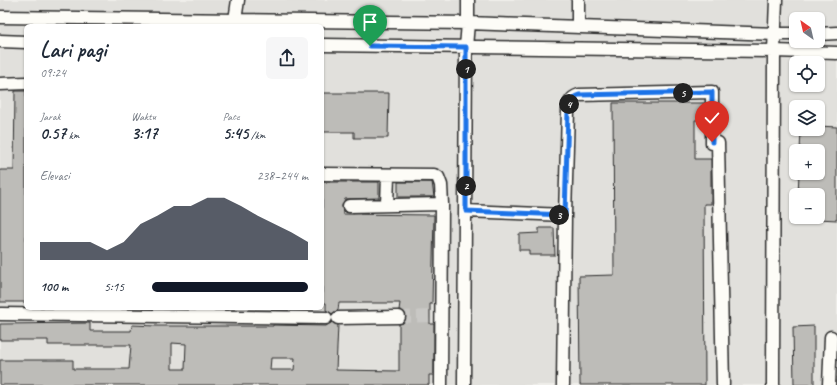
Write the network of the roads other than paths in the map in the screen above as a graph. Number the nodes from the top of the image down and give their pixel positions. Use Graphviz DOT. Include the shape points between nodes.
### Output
graph roads {
  1 [pos="238,0"];
  2 [pos="468,0"];
  3 [pos="578,0"];
  4 [pos="776,0"];
  5 [pos="0,17"];
  6 [pos="235,20"];
  7 [pos="468,23"];
  8 [pos="578,27"];
  9 [pos="837,33"];
  10 [pos="775,34"];
  11 [pos="789,34"];
  12 [pos="825,34"];
  13 [pos="0,42"];
  14 [pos="24,42"];
  15 [pos="324,45"];
  16 [pos="466,47"];
  17 [pos="774,51"];
  18 [pos="837,53"];
  19 [pos="24,83"];
  20 [pos="0,84"];
  21 [pos="324,174"];
  22 [pos="388,176"];
  23 [pos="442,204"];
  24 [pos="388,205"];
  25 [pos="349,206"];
  26 [pos="466,211"];
  27 [pos="565,215"];
  28 [pos="0,314"];
  29 [pos="399,317"];
  30 [pos="831,337"];
  31 [pos="441,385"];
  32 [pos="464,385"];
  33 [pos="563,385"];
  34 [pos="723,385"];
  35 [pos="773,385"];
  36 [pos="829,385"];
  1 -- 6 [label="street"];
  2 -- 7 [label="street"];
  3 -- 8 [label="street"];
  4 -- 10 [label="street"];
  5 -- 6 [label="street"];
  6 -- 7 [label="street"];
  7 -- 8 [label="street"];
  7 -- 16 [label="street"];
  8 -- 10 [label="street"];
  9 -- 12 [label="street"];
  10 -- 11 [label="street"];
  10 -- 17 [label="street"];
  13 -- 14 [label="street"];
  15 -- 16 [label="street"];
  16 -- 17 [label="street"];
  16 -- 26 [label="street"];
  17 -- 18 [label="street"];
  17 -- 35 [label="street"];
  19 -- 20 [label="street"];
  21 -- 22 [label="street"];
  22 -- 23 [label="street" via="438,177"];
  22 -- 24 [label="street"];
  23 -- 24 [label="street"];
  23 -- 31 [label="street" via="436,316"];
  24 -- 25 [label="street"];
  26 -- 27 [label="street"];
  26 -- 32 [label="street"];
  27 -- 33 [label="street"];
  27 -- 34 [label="street" via="570,100 579,95 712,92 712,142 718,143"];
  28 -- 29 [label="street"];
  30 -- 36 [label="street"];
}
